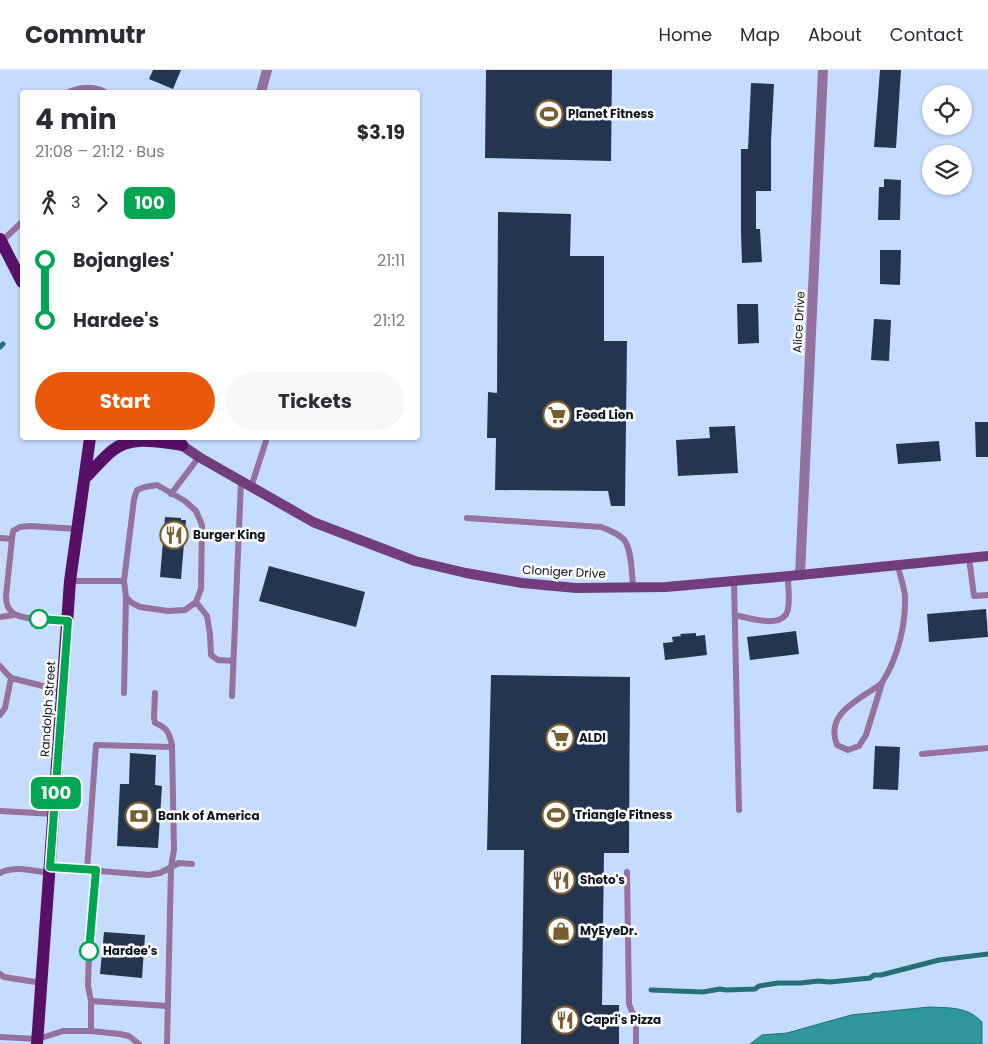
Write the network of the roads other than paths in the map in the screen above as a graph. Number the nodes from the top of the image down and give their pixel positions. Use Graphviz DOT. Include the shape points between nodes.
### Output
graph roads {
  1 [pos="267,70"];
  2 [pos="824,70"];
  3 [pos="73,90"];
  4 [pos="100,90"];
  5 [pos="262,90"];
  6 [pos="20,224"];
  7 [pos="1,240"];
  8 [pos="20,278"];
  9 [pos="90,440"];
  10 [pos="173,440"];
  11 [pos="266,440"];
  12 [pos="182,445"];
  13 [pos="199,457"];
  14 [pos="85,478"];
  15 [pos="241,481"];
  16 [pos="252,487"];
  17 [pos="171,494"];
  18 [pos="467,518"];
  19 [pos="78,529"];
  20 [pos="0,538"];
  21 [pos="12,539"];
  22 [pos="988,556"];
  23 [pos="969,558"];
  24 [pos="898,566"];
  25 [pos="788,576"];
  26 [pos="800,576"];
  27 [pos="70,581"];
  28 [pos="124,581"];
  29 [pos="734,581"];
  30 [pos="633,588"];
  31 [pos="988,595"];
  32 [pos="126,598"];
  33 [pos="196,602"];
  34 [pos="14,615"];
  35 [pos="735,615"];
  36 [pos="0,617"];
  37 [pos="68,621"];
  38 [pos="233,661"];
  39 [pos="0,666"];
  40 [pos="11,678"];
  41 [pos="882,683"];
  42 [pos="63,691"];
  43 [pos="124,692"];
  44 [pos="155,693"];
  45 [pos="232,696"];
  46 [pos="0,715"];
  47 [pos="172,748"];
  48 [pos="988,748"];
  49 [pos="922,754"];
  50 [pos="740,810"];
  51 [pos="0,811"];
  52 [pos="54,814"];
  53 [pos="192,864"];
  54 [pos="171,867"];
  55 [pos="50,870"];
  56 [pos="87,870"];
  57 [pos="96,870"];
  58 [pos="626,872"];
  59 [pos="0,873"];
  60 [pos="0,974"];
  61 [pos="42,983"];
  62 [pos="91,1001"];
  63 [pos="167,1006"];
  64 [pos="91,1031"];
  65 [pos="0,1037"];
  66 [pos="40,1042"];
  67 [pos="138,1044"];
  68 [pos="167,1044"];
  69 [pos="636,1044"];
  1 -- 5 [label="street"];
  2 -- 26 [label="street, Alice Drive"];
  3 -- 4 [label="lane"];
  6 -- 7 [label="lane"];
  7 -- 8 [label="main road"];
  9 -- 14 [label="main road, Randolph Street"];
  10 -- 12 [label="main road, Cloniger Drive"];
  11 -- 16 [label="lane"];
  12 -- 13 [label="main road, Cloniger Drive"];
  12 -- 14 [label="main road" via="158,441 125,443 113,450"];
  13 -- 15 [label="main road, Cloniger Drive"];
  13 -- 17 [label="lane"];
  14 -- 19 [label="main road, Randolph Street"];
  15 -- 16 [label="main road, Cloniger Drive"];
  15 -- 38 [label="lane"];
  16 -- 30 [label="main road, Cloniger Drive" via="313,522 415,561 522,583 576,588"];
  17 -- 28 [label="lane" via="158,485 138,490 134,499"];
  17 -- 33 [label="lane" via="196,511 202,525 201,589"];
  18 -- 30 [label="lane" via="601,527 614,532 625,541 631,558"];
  19 -- 21 [label="lane" via="20,526 13,531"];
  19 -- 27 [label="main road, Randolph Street"];
  20 -- 21 [label="lane"];
  21 -- 34 [label="lane" via="6,604"];
  22 -- 23 [label="main road, Cloniger Drive"];
  23 -- 24 [label="main road, Cloniger Drive"];
  23 -- 31 [label="lane" via="974,596"];
  24 -- 26 [label="main road, Cloniger Drive"];
  24 -- 41 [label="lane" via="905,595 900,640"];
  25 -- 26 [label="main road, Cloniger Drive"];
  25 -- 29 [label="main road, Cloniger Drive"];
  25 -- 35 [label="lane" via="788,607 784,618 767,621"];
  27 -- 28 [label="lane"];
  27 -- 37 [label="main road, Randolph Street"];
  28 -- 32 [label="lane"];
  29 -- 30 [label="main road, Cloniger Drive"];
  29 -- 35 [label="lane"];
  32 -- 33 [label="lane" via="140,607 168,610 185,610"];
  32 -- 43 [label="lane"];
  33 -- 38 [label="lane" via="206,616 211,655 218,660"];
  34 -- 36 [label="lane"];
  34 -- 37 [label="lane"];
  35 -- 50 [label="lane"];
  37 -- 42 [label="main road, Randolph Street"];
  38 -- 45 [label="lane"];
  39 -- 40 [label="lane"];
  40 -- 42 [label="lane"];
  40 -- 46 [label="lane" via="5,708"];
  41 -- 41 [label="lane" via="860,746 848,750 838,745 834,736 835,724 843,711"];
  42 -- 52 [label="main road, Randolph Street"];
  44 -- 47 [label="lane" via="155,723 169,731"];
  47 -- 54 [label="lane" via="174,850"];
  47 -- 56 [label="lane" via="96,745"];
  48 -- 49 [label="lane"];
  51 -- 52 [label="lane"];
  52 -- 55 [label="main road, Randolph Street"];
  53 -- 54 [label="lane"];
  54 -- 57 [label="lane" via="148,875"];
  54 -- 63 [label="lane"];
  55 -- 56 [label="lane"];
  55 -- 59 [label="lane" via="14,869"];
  55 -- 61 [label="main road, Randolph Street"];
  56 -- 57 [label="lane"];
  57 -- 62 [label="lane" via="89,951"];
  58 -- 69 [label="lane" via="629,1004 636,1022"];
  60 -- 61 [label="lane"];
  61 -- 66 [label="main road, Randolph Street"];
  62 -- 63 [label="lane"];
  62 -- 64 [label="lane"];
  63 -- 68 [label="lane"];
  64 -- 66 [label="lane" via="63,1031"];
  64 -- 67 [label="lane" via="129,1036"];
  65 -- 66 [label="lane"];
}
